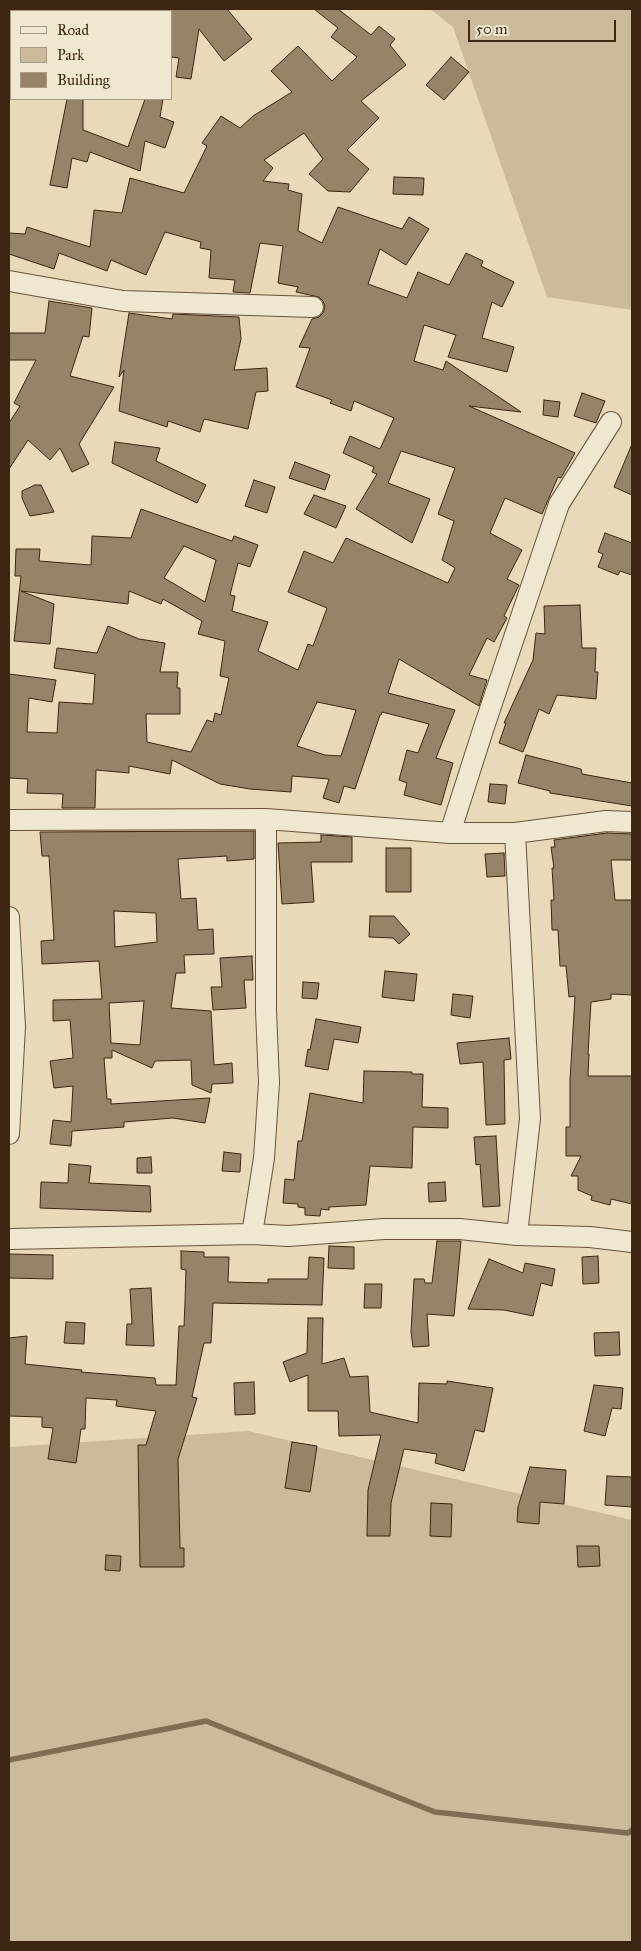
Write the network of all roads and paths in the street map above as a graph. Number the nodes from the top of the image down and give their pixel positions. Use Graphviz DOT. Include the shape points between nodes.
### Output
graph roads {
  1 [pos="9,281"];
  2 [pos="313,307"];
  3 [pos="611,422"];
  4 [pos="266,819"];
  5 [pos="9,820"];
  6 [pos="632,822"];
  7 [pos="450,833"];
  8 [pos="515,833"];
  9 [pos="9,916"];
  10 [pos="9,1134"];
  11 [pos="252,1234"];
  12 [pos="517,1235"];
  13 [pos="9,1239"];
  14 [pos="632,1242"];
  1 -- 2 [label="street" via="123,301"];
  3 -- 7 [label="street" via="559,504"];
  4 -- 5 [label="street"];
  4 -- 7 [label="street"];
  4 -- 11 [label="street" via="269,1083 264,1158"];
  6 -- 8 [label="street" via="606,821"];
  7 -- 8 [label="street"];
  8 -- 12 [label="street" via="530,1119"];
  9 -- 10 [label="street" via="15,1027"];
  11 -- 12 [label="street" via="288,1236 384,1229 460,1229"];
  11 -- 13 [label="street"];
  12 -- 14 [label="street"];
}
